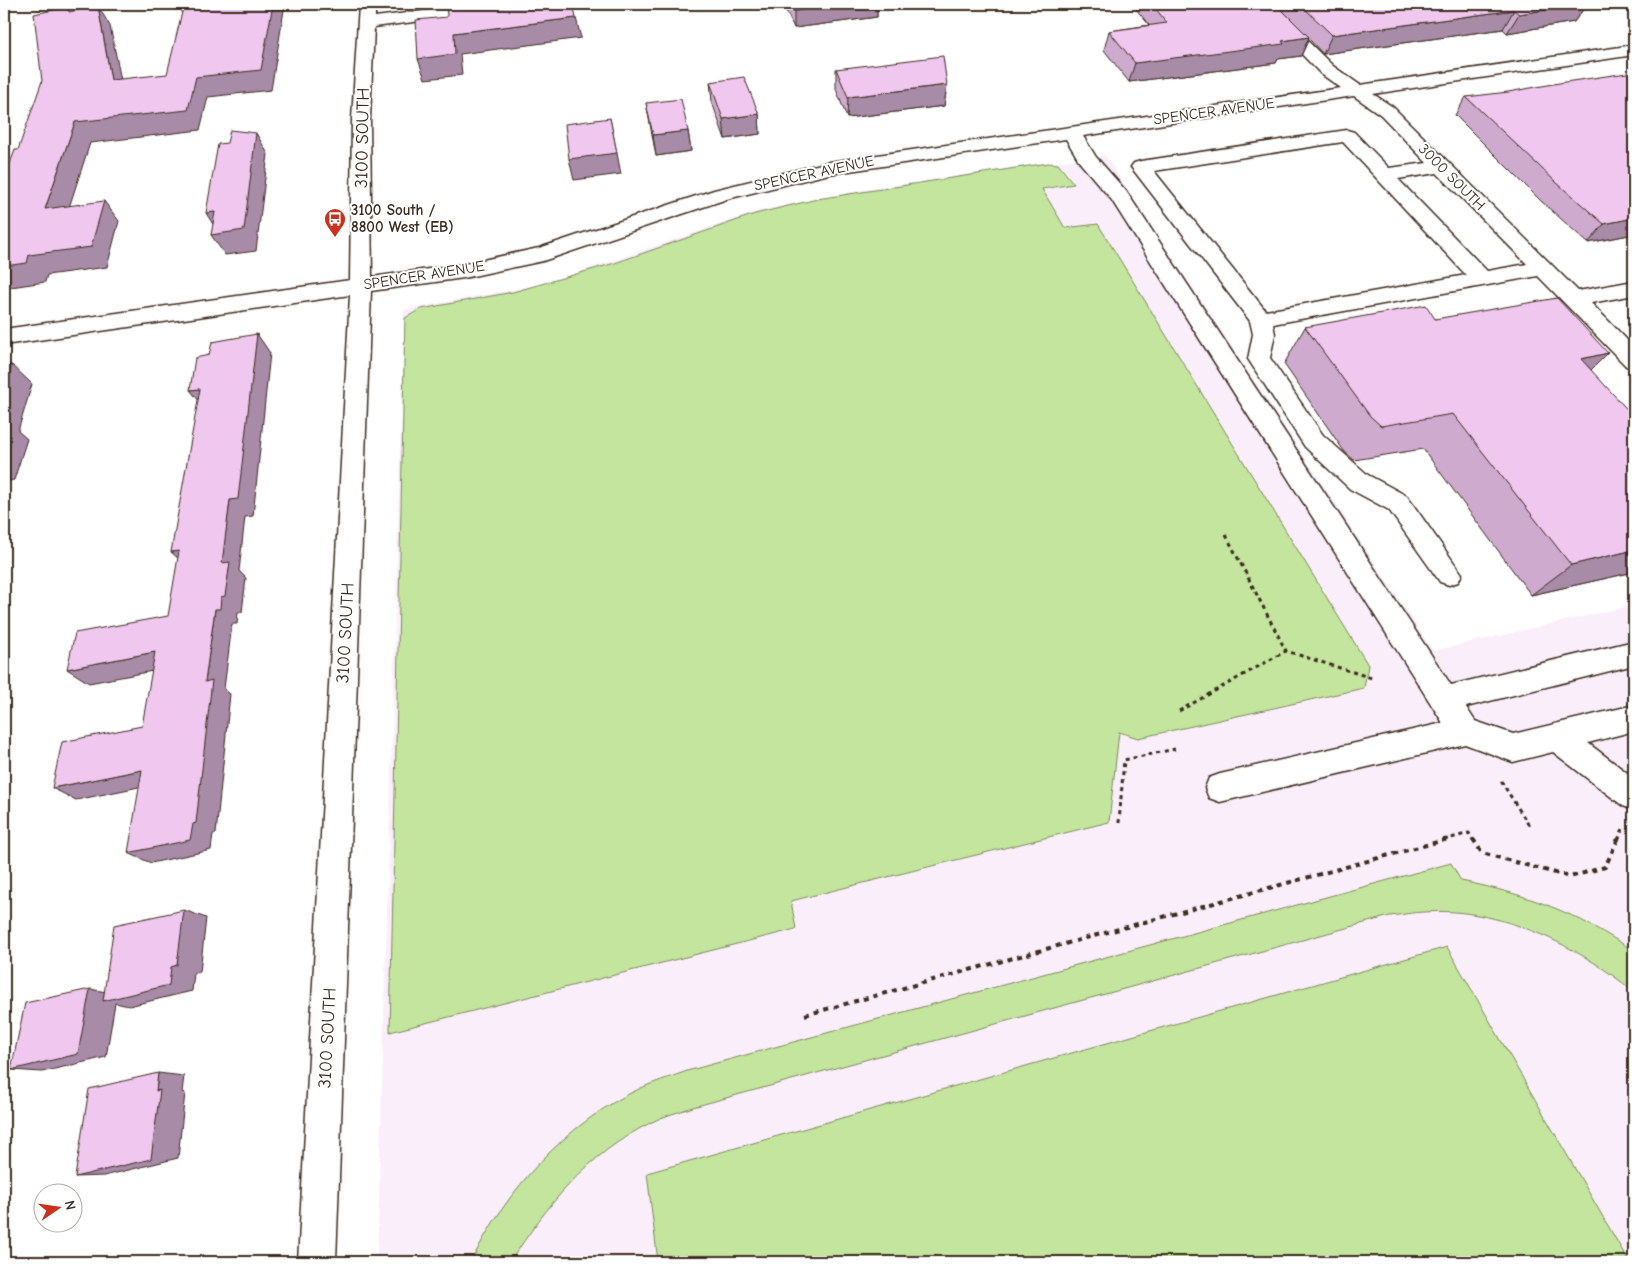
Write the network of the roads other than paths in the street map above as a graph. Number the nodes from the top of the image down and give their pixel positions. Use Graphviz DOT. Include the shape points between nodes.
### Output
graph roads {
  1 [pos="367,4"];
  2 [pos="517,4"];
  3 [pos="1261,4"];
  4 [pos="366,23"];
  5 [pos="1634,50"];
  6 [pos="1360,90"];
  7 [pos="1070,131"];
  8 [pos="1442,166"];
  9 [pos="1384,175"];
  10 [pos="1543,268"];
  11 [pos="1482,279"];
  12 [pos="361,286"];
  13 [pos="1634,288"];
  14 [pos="1574,299"];
  15 [pos="1261,320"];
  16 [pos="4,337"];
  17 [pos="1634,360"];
  18 [pos="1449,574"];
  19 [pos="1634,653"];
  20 [pos="1445,699"];
  21 [pos="1634,718"];
  22 [pos="1465,731"];
  23 [pos="1557,737"];
  24 [pos="1220,788"];
  25 [pos="1630,810"];
  26 [pos="317,1262"];
  1 -- 4 [label="street, 3100 SOUTH"];
  2 -- 4 [label="street"];
  3 -- 6 [label="street, 3000 SOUTH" via="1327,70"];
  4 -- 12 [label="street, 3100 SOUTH" via="361,119"];
  5 -- 6 [label="street, SPENCER AVENUE"];
  6 -- 7 [label="street, SPENCER AVENUE"];
  6 -- 8 [label="street, 3000 SOUTH" via="1387,111"];
  7 -- 12 [label="street, SPENCER AVENUE" via="828,168 721,194 543,254"];
  7 -- 20 [label="street" via="1088,160 1119,195"];
  8 -- 9 [label="street"];
  8 -- 10 [label="street, 3000 SOUTH"];
  9 -- 11 [label="street"];
  9 -- 15 [label="street" via="1346,136 1141,167"];
  10 -- 11 [label="street"];
  10 -- 14 [label="street, 3000 SOUTH"];
  11 -- 15 [label="street"];
  12 -- 16 [label="street, SPENCER AVENUE"];
  12 -- 26 [label="street, 3100 SOUTH"];
  13 -- 14 [label="street"];
  14 -- 17 [label="street, 3000 SOUTH"];
  15 -- 18 [label="street" via="1264,334 1258,359 1314,441 1359,482 1398,503"];
  19 -- 20 [label="street"];
  20 -- 22 [label="street"];
  21 -- 23 [label="street"];
  22 -- 23 [label="street" via="1513,748"];
  22 -- 24 [label="street"];
  23 -- 25 [label="street"];
}
